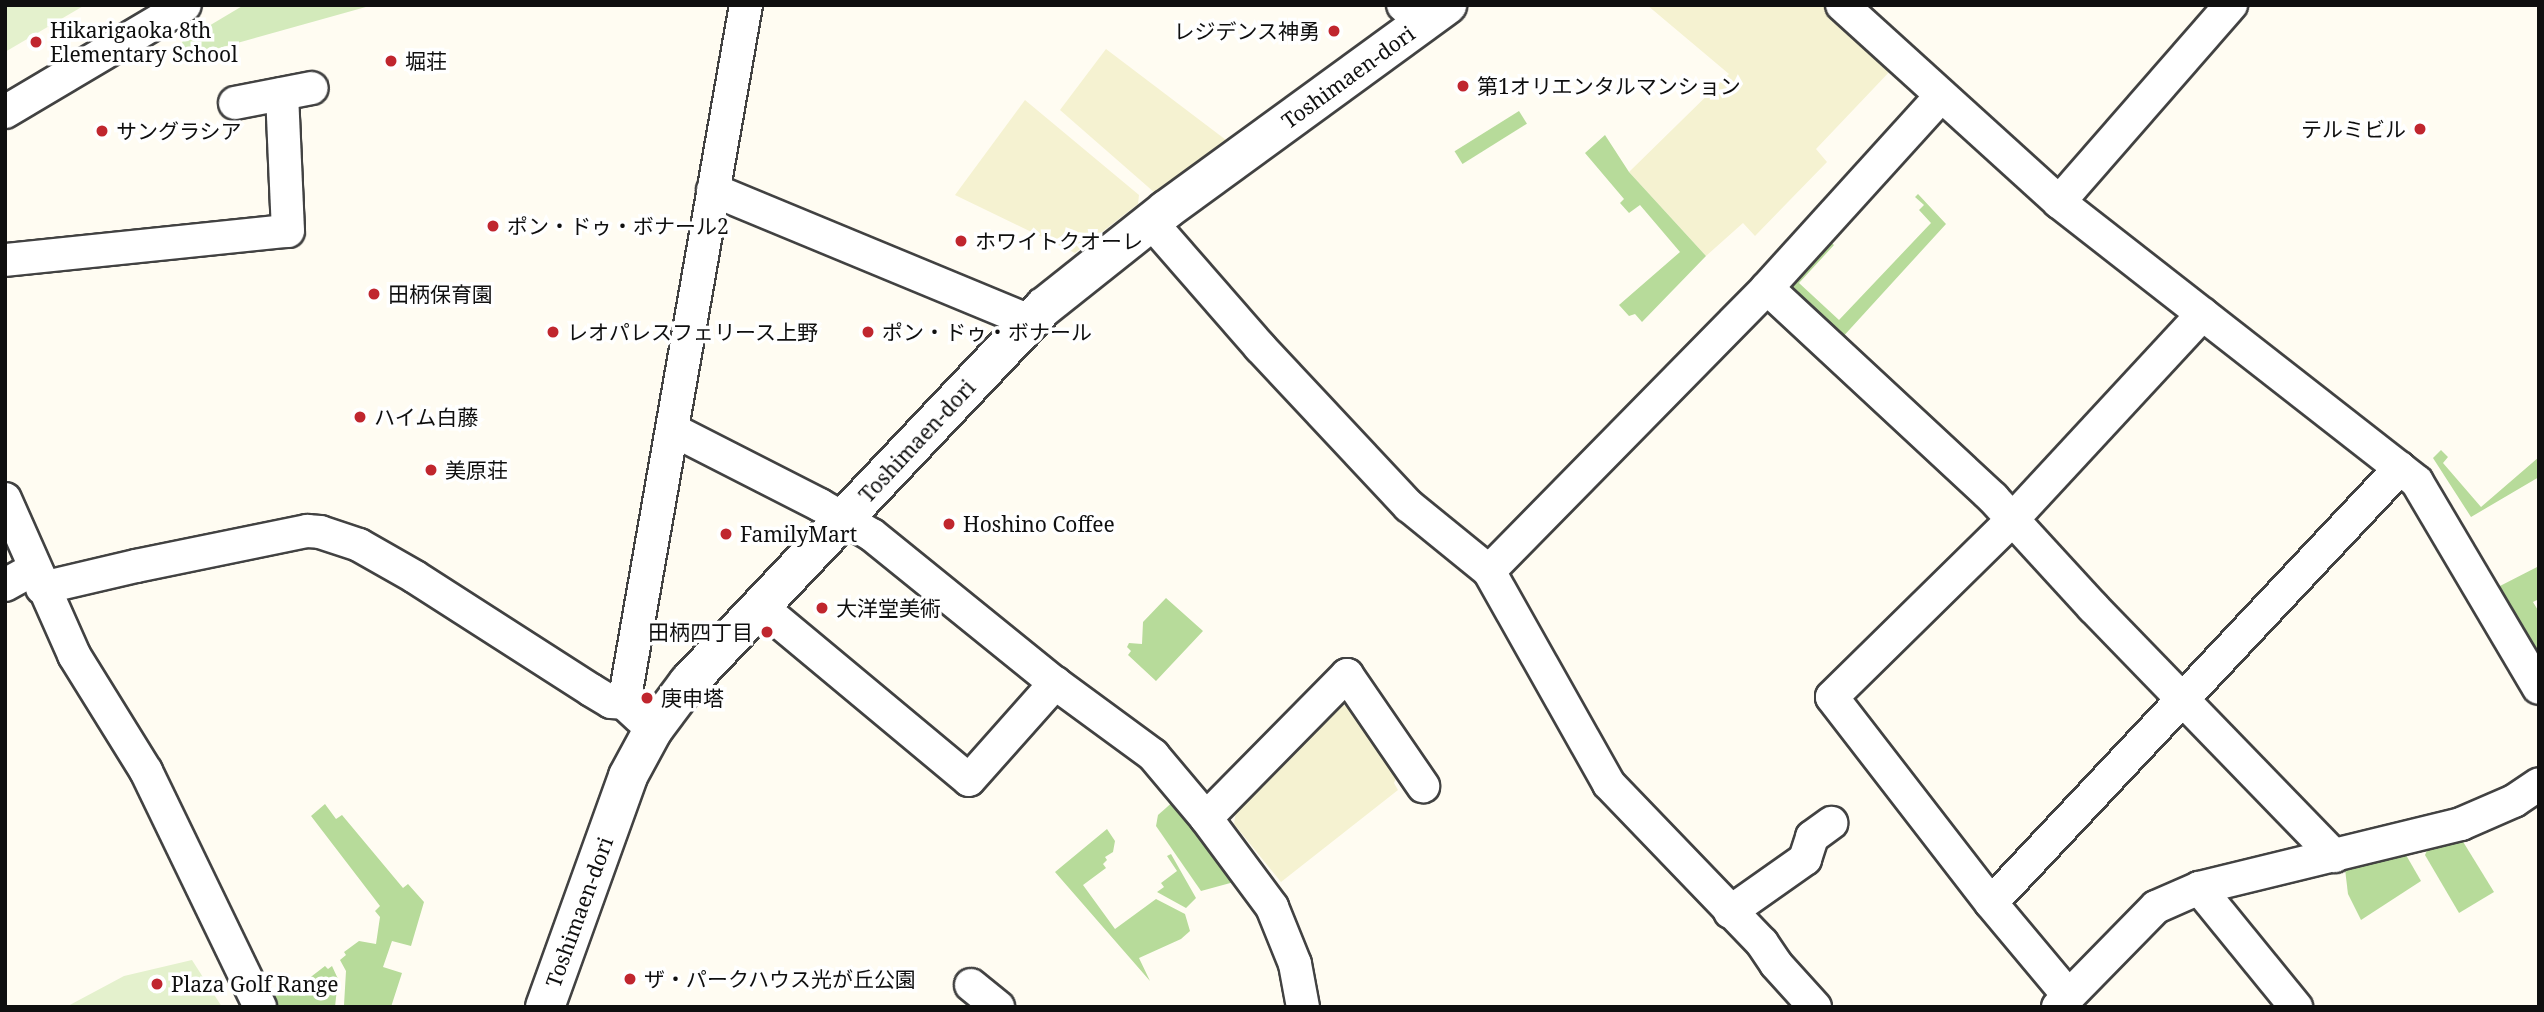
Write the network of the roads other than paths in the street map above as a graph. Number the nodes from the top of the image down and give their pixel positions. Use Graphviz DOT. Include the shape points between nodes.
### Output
graph roads {
  1 [pos="185,5"];
  2 [pos="746,5"];
  3 [pos="1842,5"];
  4 [pos="2231,5"];
  5 [pos="1424,11"];
  6 [pos="312,88"];
  7 [pos="282,94"];
  8 [pos="1941,96"];
  9 [pos="235,103"];
  10 [pos="5,113"];
  11 [pos="713,190"];
  12 [pos="2059,202"];
  13 [pos="1151,222"];
  14 [pos="5,260"];
  15 [pos="1767,288"];
  16 [pos="2203,314"];
  17 [pos="1030,321"];
  18 [pos="673,430"];
  19 [pos="2400,468"];
  20 [pos="5,499"];
  21 [pos="845,518"];
  22 [pos="2011,520"];
  23 [pos="1489,571"];
  24 [pos="38,578"];
  25 [pos="5,585"];
  26 [pos="760,605"];
  27 [pos="1055,683"];
  28 [pos="2539,688"];
  29 [pos="2183,702"];
  30 [pos="624,704"];
  31 [pos="653,730"];
  32 [pos="2539,784"];
  33 [pos="1423,786"];
  34 [pos="1206,818"];
  35 [pos="1831,823"];
  36 [pos="2334,856"];
  37 [pos="2199,888"];
  38 [pos="1992,903"];
  39 [pos="1730,912"];
  40 [pos="971,985"];
  41 [pos="2063,1001"];
  42 [pos="1806,1004"];
  43 [pos="260,1007"];
  44 [pos="545,1007"];
  45 [pos="998,1007"];
  46 [pos="1303,1007"];
  47 [pos="2296,1007"];
  1 -- 10 [label="street"];
  2 -- 11 [label="street"];
  3 -- 8 [label="street"];
  4 -- 12 [label="street"];
  5 -- 13 [label="street, Toshimaen-dori"];
  6 -- 7 [label="street"];
  7 -- 9 [label="street"];
  7 -- 14 [label="street" via="288,231"];
  8 -- 12 [label="street"];
  8 -- 15 [label="street"];
  11 -- 17 [label="street"];
  11 -- 18 [label="street"];
  12 -- 16 [label="street"];
  13 -- 17 [label="street, Toshimaen-dori"];
  13 -- 23 [label="street" via="1409,506"];
  15 -- 22 [label="street" via="1993,498"];
  15 -- 23 [label="street"];
  16 -- 19 [label="street"];
  16 -- 22 [label="street"];
  17 -- 21 [label="street, Toshimaen-dori"];
  18 -- 21 [label="street"];
  18 -- 30 [label="street"];
  19 -- 28 [label="street" via="2417,482"];
  19 -- 29 [label="street"];
  20 -- 24 [label="street"];
  21 -- 26 [label="street, Toshimaen-dori"];
  21 -- 27 [label="street"];
  22 -- 29 [label="street"];
  22 -- 38 [label="street" via="1832,697"];
  23 -- 39 [label="street" via="1608,784"];
  24 -- 25 [label="street"];
  24 -- 30 [label="street" via="320,532 359,545 611,702"];
  24 -- 43 [label="street" via="74,655 146,771"];
  26 -- 27 [label="street" via="969,780"];
  26 -- 31 [label="street, Toshimaen-dori" via="688,683"];
  27 -- 34 [label="street" via="1153,755"];
  29 -- 36 [label="street"];
  29 -- 38 [label="street"];
  30 -- 31 [label="street"];
  31 -- 44 [label="street, Toshimaen-dori" via="628,776"];
  32 -- 36 [label="street" via="2514,801 2461,824"];
  33 -- 34 [label="street" via="1347,675"];
  34 -- 46 [label="street" via="1272,906 1295,964"];
  35 -- 39 [label="street" via="1812,837 1805,859"];
  36 -- 37 [label="street"];
  37 -- 41 [label="street" via="2155,906"];
  37 -- 47 [label="street"];
  38 -- 41 [label="street"];
  39 -- 42 [label="street" via="1762,943"];
  40 -- 45 [label="street"];
}
